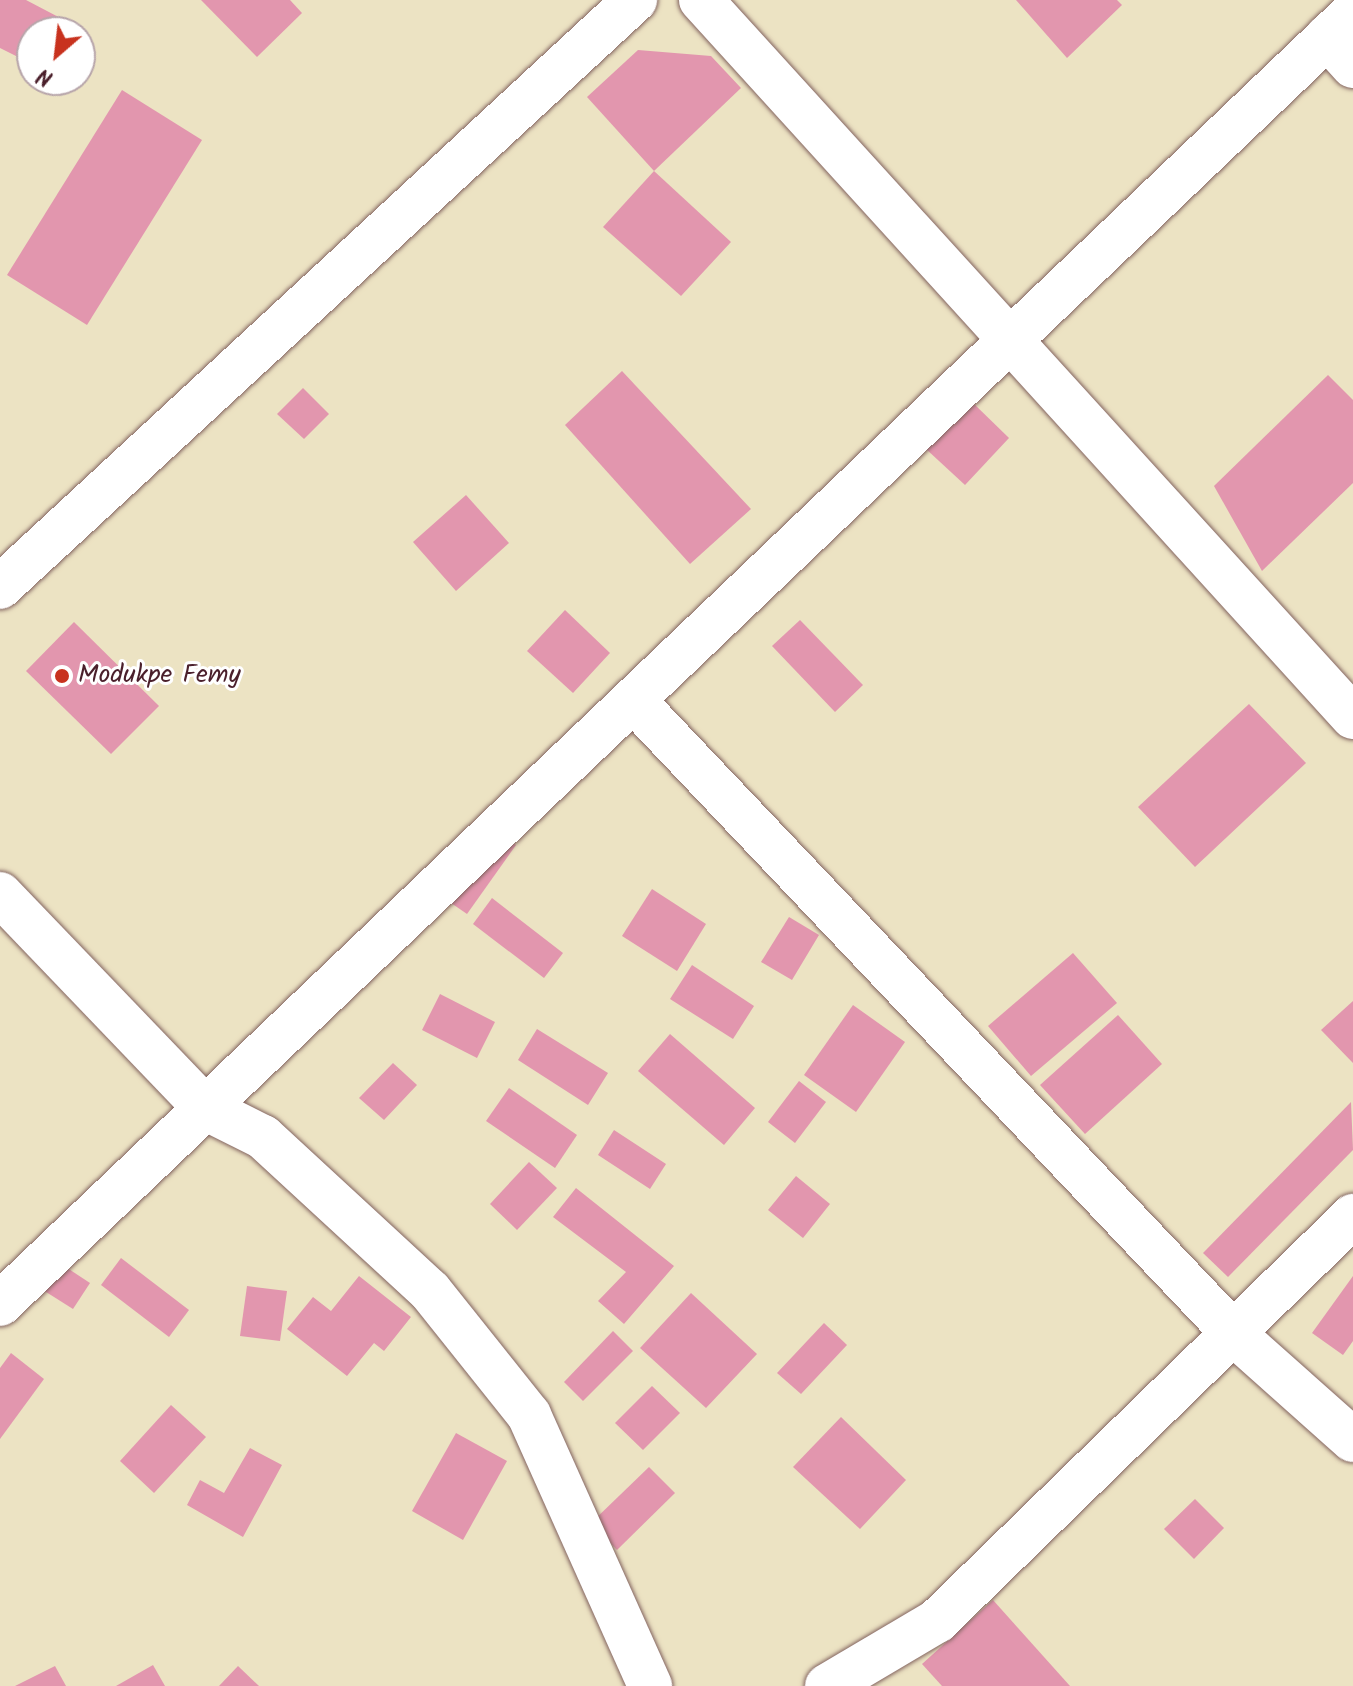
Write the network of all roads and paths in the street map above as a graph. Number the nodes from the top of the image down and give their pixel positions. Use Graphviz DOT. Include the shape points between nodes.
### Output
graph roads {
  1 [pos="635,0"];
  2 [pos="701,0"];
  3 [pos="1344,39"];
  4 [pos="1010,339"];
  5 [pos="0,587"];
  6 [pos="634,701"];
  7 [pos="1353,717"];
  8 [pos="0,894"];
  9 [pos="205,1108"];
  10 [pos="1353,1216"];
  11 [pos="0,1304"];
  12 [pos="1235,1335"];
  13 [pos="1353,1440"];
  14 [pos="650,1686"];
  15 [pos="827,1686"];
  1 -- 5 [label="street"];
  2 -- 4 [label="street"];
  3 -- 4 [label="street"];
  4 -- 6 [label="street"];
  4 -- 7 [label="street"];
  6 -- 9 [label="street"];
  6 -- 12 [label="street"];
  8 -- 9 [label="street"];
  9 -- 11 [label="street"];
  9 -- 14 [label="street" via="263,1137 324,1188 430,1291 529,1415"];
  10 -- 12 [label="street"];
  12 -- 13 [label="street"];
  12 -- 15 [label="street" via="937,1621"];
}
